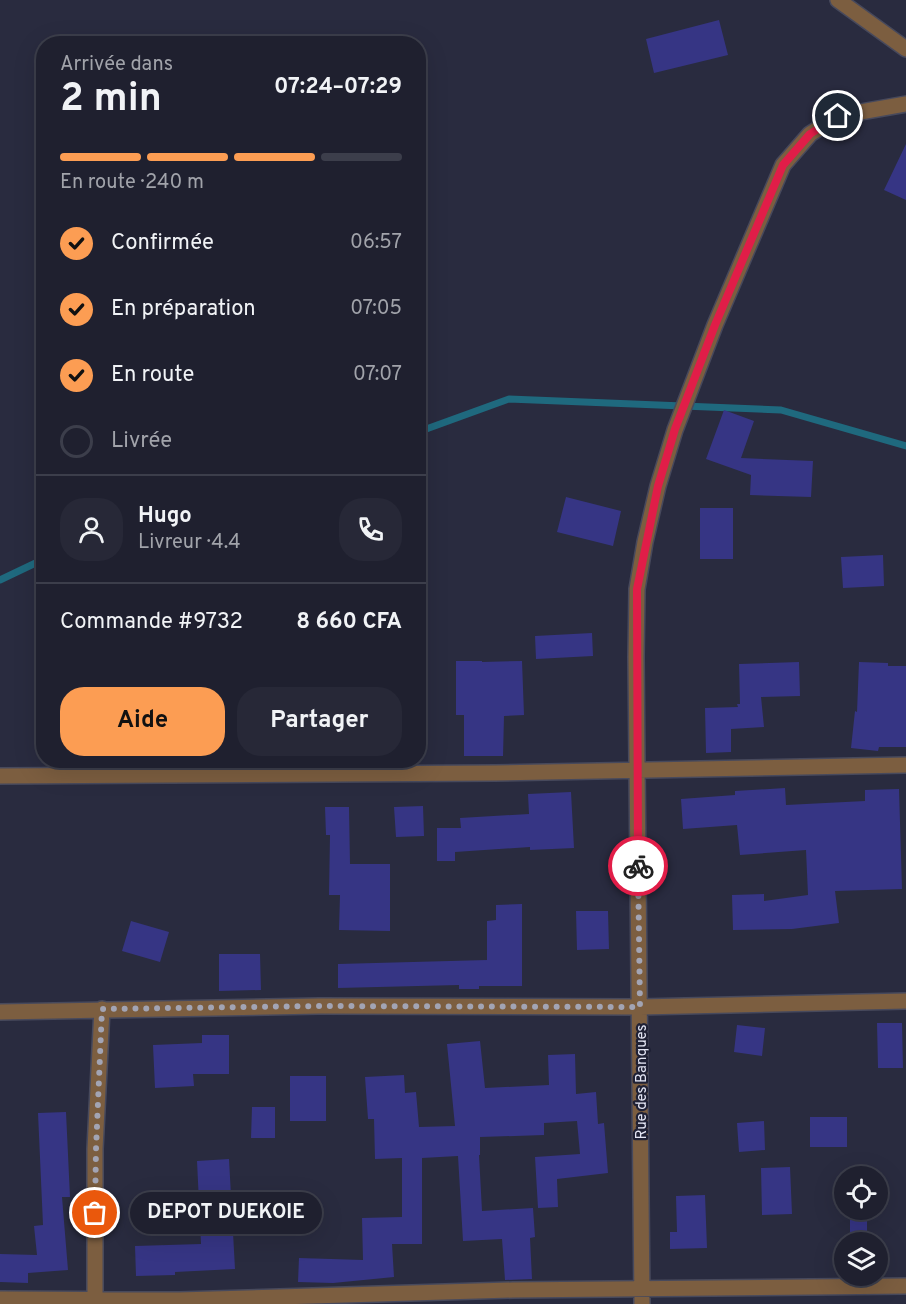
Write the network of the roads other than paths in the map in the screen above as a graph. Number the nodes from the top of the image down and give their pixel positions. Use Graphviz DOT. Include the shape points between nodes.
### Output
graph roads {
  1 [pos="838,0"];
  2 [pos="906,49"];
  3 [pos="906,104"];
  4 [pos="906,765"];
  5 [pos="637,770"];
  6 [pos="0,777"];
  7 [pos="906,1001"];
  8 [pos="640,1007"];
  9 [pos="102,1009"];
  10 [pos="0,1012"];
  11 [pos="906,1286"];
  12 [pos="642,1288"];
  13 [pos="0,1299"];
  14 [pos="95,1301"];
  15 [pos="642,1304"];
  1 -- 2 [label="street"];
  3 -- 5 [label="street, Rue des Banques" via="838,116 810,134 783,165 719,315 675,429 643,554 637,589"];
  4 -- 5 [label="street"];
  5 -- 6 [label="street"];
  5 -- 8 [label="street, Rue des Banques"];
  7 -- 8 [label="street"];
  8 -- 9 [label="street"];
  8 -- 12 [label="street, Rue des Banques"];
  9 -- 10 [label="street"];
  9 -- 14 [label="street"];
  11 -- 12 [label="street"];
  12 -- 14 [label="street"];
  12 -- 15 [label="street, Rue des Banques"];
  13 -- 14 [label="street"];
}
